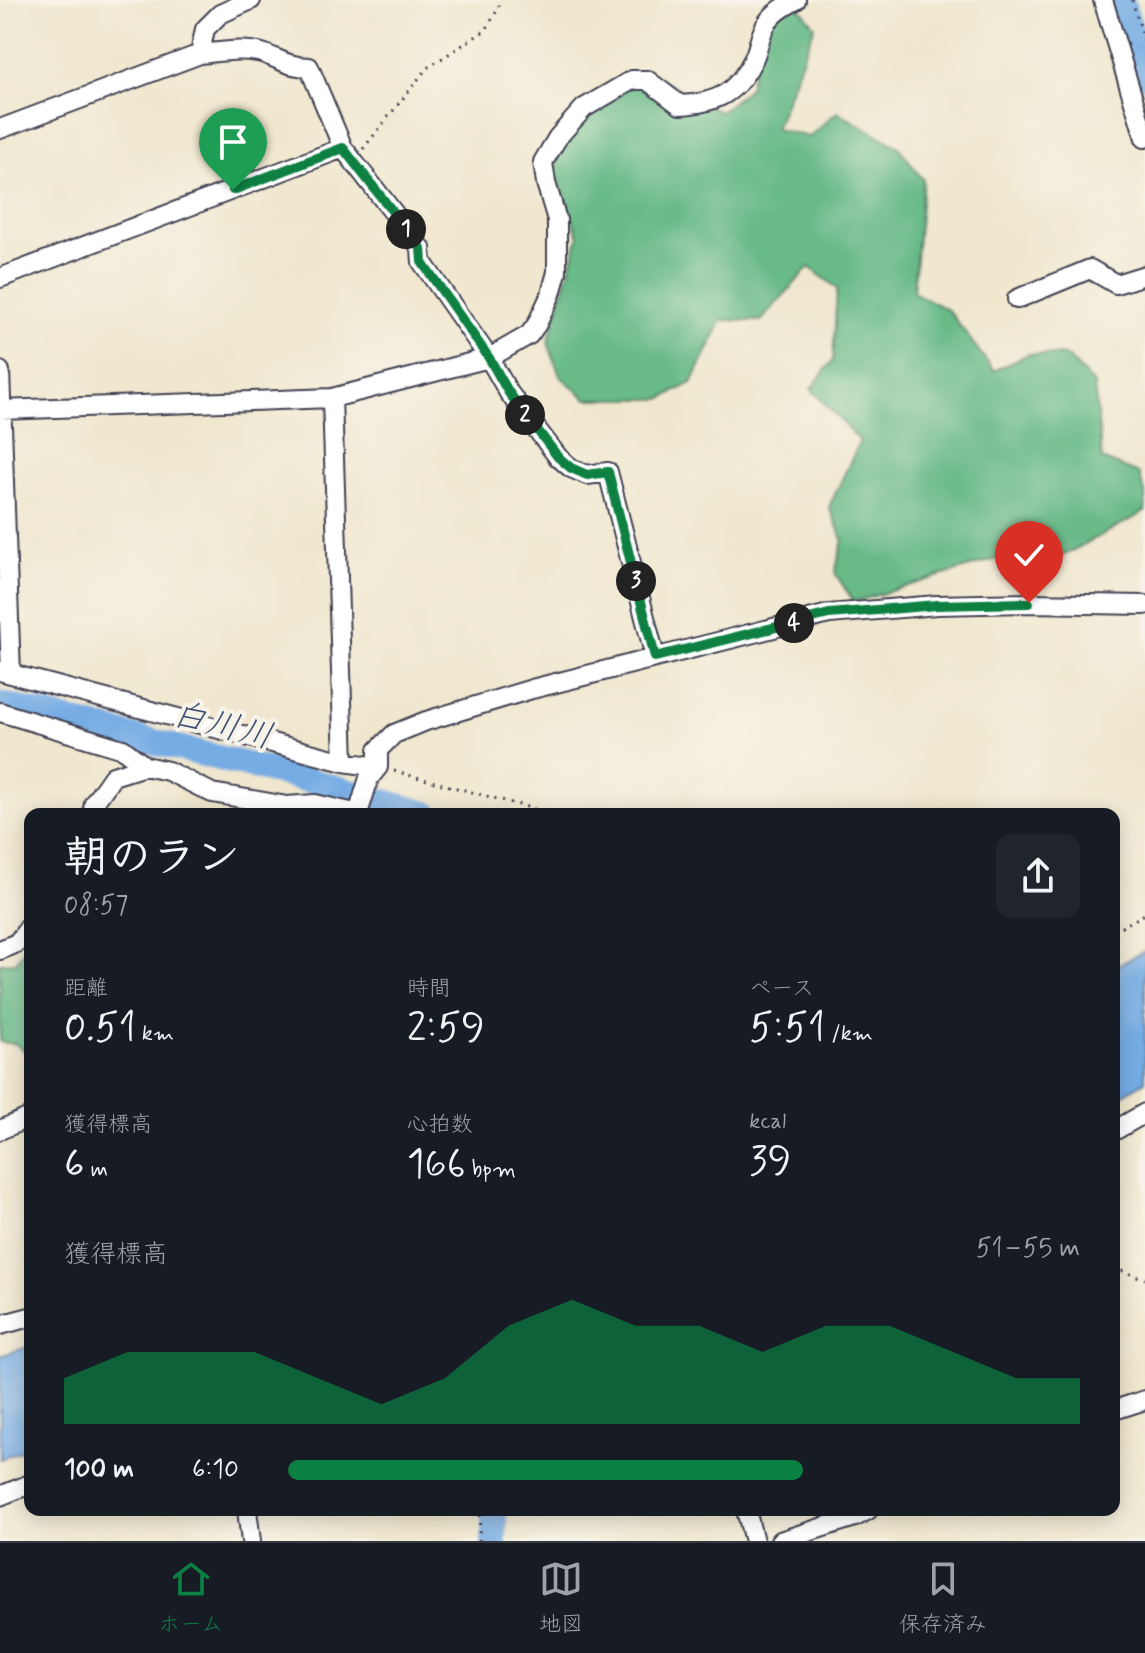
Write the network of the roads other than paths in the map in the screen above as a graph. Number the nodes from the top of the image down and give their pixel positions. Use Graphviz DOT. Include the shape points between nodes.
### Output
graph roads {
  1 [pos="251,0"];
  2 [pos="796,0"];
  3 [pos="1103,0"];
  4 [pos="200,54"];
  5 [pos="0,129"];
  6 [pos="1145,138"];
  7 [pos="348,155"];
  8 [pos="1145,275"];
  9 [pos="0,278"];
  10 [pos="1017,299"];
  11 [pos="489,358"];
  12 [pos="0,371"];
  13 [pos="332,398"];
  14 [pos="1,410"];
  15 [pos="1145,605"];
  16 [pos="655,657"];
  17 [pos="6,673"];
  18 [pos="0,712"];
  19 [pos="344,762"];
  20 [pos="145,766"];
  21 [pos="374,772"];
  22 [pos="93,808"];
  23 [pos="340,808"];
  24 [pos="360,808"];
  25 [pos="24,934"];
  26 [pos="0,950"];
  27 [pos="1145,1113"];
  28 [pos="24,1120"];
  29 [pos="1120,1128"];
  30 [pos="0,1130"];
  31 [pos="24,1319"];
  32 [pos="0,1325"];
  33 [pos="1145,1400"];
  34 [pos="1120,1408"];
  35 [pos="24,1486"];
  36 [pos="0,1496"];
  37 [pos="248,1516"];
  38 [pos="748,1516"];
  39 [pos="857,1516"];
  40 [pos="251,1541"];
  41 [pos="754,1541"];
  42 [pos="780,1541"];
  1 -- 4 [label="street" via="220,14 205,29"];
  2 -- 11 [label="street" via="766,23 740,82 719,98 680,105 647,80 632,80 584,108 558,137 543,162 557,220 557,272 551,294 529,335"];
  3 -- 6 [label="street"];
  4 -- 5 [label="street"];
  4 -- 7 [label="street" via="263,53 309,67"];
  7 -- 9 [label="street"];
  7 -- 11 [label="street" via="421,248 422,262"];
  8 -- 10 [label="street" via="1116,284 1090,269"];
  11 -- 13 [label="street"];
  11 -- 16 [label="street" via="558,457 587,475 608,472"];
  12 -- 14 [label="street"];
  13 -- 14 [label="street"];
  13 -- 19 [label="street"];
  14 -- 17 [label="street"];
  15 -- 16 [label="street" via="937,605 829,614"];
  16 -- 21 [label="street" via="532,689 394,734 378,750"];
  17 -- 19 [label="street"];
  18 -- 20 [label="street" via="123,749"];
  19 -- 21 [label="street"];
  20 -- 22 [label="street" via="113,776"];
  20 -- 23 [label="street" via="212,793 287,806"];
  21 -- 24 [label="street"];
  25 -- 26 [label="street"];
  27 -- 29 [label="street"];
  28 -- 30 [label="street"];
  31 -- 32 [label="street"];
  33 -- 34 [label="street"];
  35 -- 36 [label="street"];
  37 -- 40 [label="street"];
  38 -- 41 [label="street"];
  39 -- 42 [label="street"];
}
